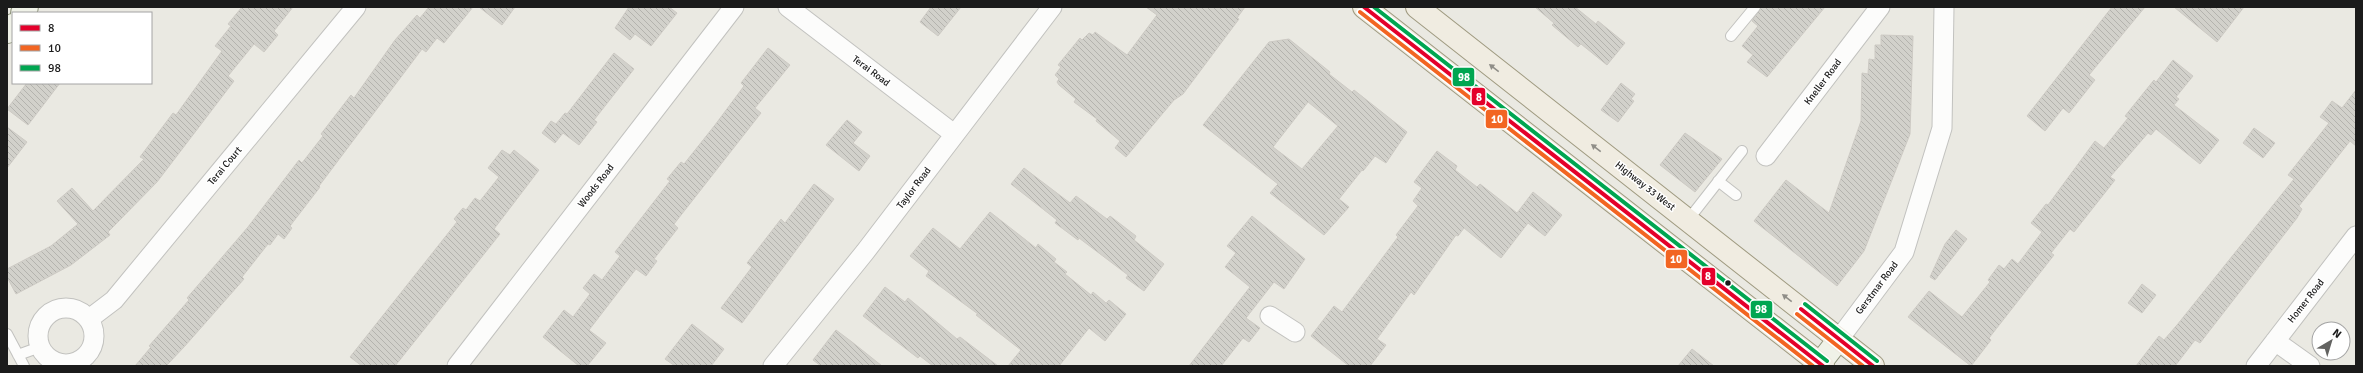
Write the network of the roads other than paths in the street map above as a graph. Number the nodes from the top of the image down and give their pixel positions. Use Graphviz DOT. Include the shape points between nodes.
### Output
graph roads {
  1 [pos="356,7"];
  2 [pos="734,7"];
  3 [pos="788,7"];
  4 [pos="1052,7"];
  5 [pos="1364,7"];
  6 [pos="1417,7"];
  7 [pos="1755,7"];
  8 [pos="1880,7"];
  9 [pos="1944,7"];
  10 [pos="1731,36"];
  11 [pos="954,134"];
  12 [pos="1742,151"];
  13 [pos="1766,156"];
  14 [pos="1718,181"];
  15 [pos="1736,195"];
  16 [pos="1688,220"];
  17 [pos="2356,236"];
  18 [pos="1270,316"];
  19 [pos="89,319"];
  20 [pos="1295,332"];
  21 [pos="7,334"];
  22 [pos="1839,339"];
  23 [pos="2275,341"];
  24 [pos="40,347"];
  25 [pos="18,355"];
  26 [pos="1820,365"];
  27 [pos="24,366"];
  28 [pos="457,366"];
  29 [pos="773,366"];
  30 [pos="1873,366"];
  31 [pos="2256,366"];
  32 [pos="2310,366"];
  1 -- 19 [label="street, Terai Court" via="114,300"];
  2 -- 28 [label="street, Woods Road"];
  3 -- 11 [label="street, Terai Road"];
  4 -- 11 [label="street, Taylor Road"];
  5 -- 26 [label="main road"];
  16 -- 6 [label="main road, Highway 33 West, one-way"];
  7 -- 10 [label="lane"];
  8 -- 13 [label="street, Kneller Road"];
  9 -- 22 [label="street, Gerstmar Road" via="1942,128 1904,252"];
  11 -- 29 [label="street, Taylor Road" via="865,252"];
  12 -- 14 [label="lane"];
  14 -- 15 [label="lane"];
  14 -- 16 [label="lane"];
  22 -- 16 [label="main road, Highway 33 West, one-way"];
  17 -- 23 [label="street, Homer Road"];
  18 -- 20 [label="street"];
  19 -- 24 [label="street" via="73,308 55,310 48,314 40,325"];
  19 -- 24 [label="street" via="94,337 93,346 81,360 72,364 53,361"];
  21 -- 25 [label="lane"];
  22 -- 26 [label="street, Gerstmar Road"];
  22 -- 30 [label="main road, Highway 33 West"];
  23 -- 31 [label="street, Homer Road"];
  23 -- 32 [label="street"];
  24 -- 25 [label="lane"];
  25 -- 27 [label="lane"];
}
